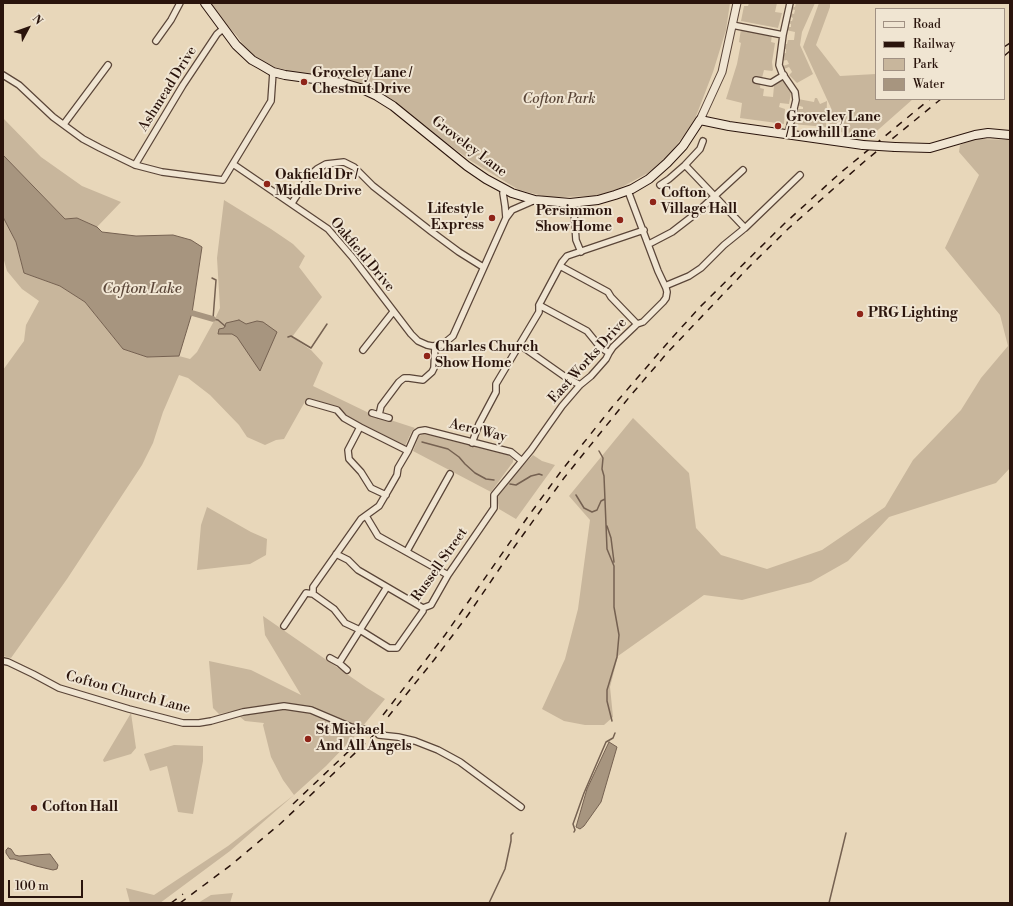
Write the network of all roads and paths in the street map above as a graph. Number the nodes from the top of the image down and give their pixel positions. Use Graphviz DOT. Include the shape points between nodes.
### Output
graph roads {
  1 [pos="180,3"];
  2 [pos="205,3"];
  3 [pos="737,3"];
  4 [pos="790,3"];
  5 [pos="732,25"];
  6 [pos="224,28"];
  7 [pos="783,35"];
  8 [pos="156,41"];
  9 [pos="108,65"];
  10 [pos="273,72"];
  11 [pos="3,75"];
  12 [pos="784,75"];
  13 [pos="756,80"];
  14 [pos="700,120"];
  15 [pos="64,124"];
  16 [pos="788,134"];
  17 [pos="1010,135"];
  18 [pos="703,141"];
  19 [pos="233,164"];
  20 [pos="135,165"];
  21 [pos="685,165"];
  22 [pos="743,170"];
  23 [pos="800,175"];
  24 [pos="660,185"];
  25 [pos="504,189"];
  26 [pos="628,190"];
  27 [pos="715,196"];
  28 [pos="535,200"];
  29 [pos="292,203"];
  30 [pos="505,206"];
  31 [pos="517,207"];
  32 [pos="574,212"];
  33 [pos="506,218"];
  34 [pos="745,228"];
  35 [pos="644,230"];
  36 [pos="648,244"];
  37 [pos="581,252"];
  38 [pos="560,266"];
  39 [pos="484,267"];
  40 [pos="665,286"];
  41 [pos="539,305"];
  42 [pos="394,312"];
  43 [pos="637,324"];
  44 [pos="520,345"];
  45 [pos="435,346"];
  46 [pos="363,350"];
  47 [pos="609,353"];
  48 [pos="580,385"];
  49 [pos="309,402"];
  50 [pos="372,413"];
  51 [pos="379,415"];
  52 [pos="390,418"];
  53 [pos="360,427"];
  54 [pos="472,443"];
  55 [pos="408,451"];
  56 [pos="522,461"];
  57 [pos="450,474"];
  58 [pos="386,495"];
  59 [pos="366,516"];
  60 [pos="407,551"];
  61 [pos="336,554"];
  62 [pos="448,575"];
  63 [pos="387,587"];
  64 [pos="313,594"];
  65 [pos="424,608"];
  66 [pos="284,626"];
  67 [pos="360,630"];
  68 [pos="330,658"];
  69 [pos="3,661"];
  70 [pos="339,663"];
  71 [pos="347,670"];
  72 [pos="367,730"];
  73 [pos="379,735"];
  74 [pos="521,807"];
  1 -- 8 [label="street"];
  2 -- 6 [label="main road, Groveley Lane"];
  3 -- 5 [label="street"];
  4 -- 7 [label="street"];
  5 -- 7 [label="street"];
  5 -- 14 [label="street" via="722,72"];
  6 -- 10 [label="main road, Groveley Lane" via="244,53"];
  6 -- 20 [label="street, Ashmead Drive" via="217,34"];
  7 -- 12 [label="street" via="780,65"];
  9 -- 15 [label="street"];
  10 -- 19 [label="street" via="271,101"];
  10 -- 25 [label="main road, Groveley Lane" via="343,83 377,96 467,166"];
  11 -- 15 [label="street" via="19,84 53,117"];
  12 -- 13 [label="street" via="771,83"];
  12 -- 16 [label="street" via="795,92 796,100"];
  14 -- 16 [label="main road"];
  14 -- 26 [label="main road, Groveley Lane" via="683,146 667,163 649,179"];
  15 -- 20 [label="street" via="83,139"];
  16 -- 17 [label="main road, bridge" via="863,145 930,148 975,135"];
  18 -- 21 [label="street" via="700,149"];
  19 -- 20 [label="street" via="223,180 162,172"];
  19 -- 29 [label="street, Oakfield Drive"];
  21 -- 24 [label="street"];
  21 -- 27 [label="street"];
  22 -- 27 [label="street"];
  23 -- 34 [label="street"];
  25 -- 28 [label="main road, Groveley Lane"];
  25 -- 30 [label="street"];
  26 -- 28 [label="main road, Groveley Lane" via="598,200 570,203"];
  26 -- 35 [label="street"];
  27 -- 34 [label="street"];
  27 -- 36 [label="street" via="668,235"];
  28 -- 31 [label="street"];
  29 -- 39 [label="street" via="310,175 317,169 326,164 344,162 354,167 432,232"];
  29 -- 42 [label="street, Oakfield Drive" via="328,229"];
  30 -- 31 [label="street"];
  30 -- 33 [label="street"];
  31 -- 33 [label="street"];
  32 -- 37 [label="street" via="576,240"];
  33 -- 39 [label="street"];
  34 -- 40 [label="street" via="695,272"];
  35 -- 36 [label="street"];
  35 -- 37 [label="street"];
  36 -- 40 [label="street"];
  37 -- 38 [label="street" via="567,256"];
  38 -- 41 [label="street"];
  38 -- 43 [label="street" via="608,292"];
  39 -- 45 [label="street" via="452,336 447,342"];
  40 -- 43 [label="street, East Works Drive" via="667,292 663,302 643,322"];
  41 -- 44 [label="street" via="539,312"];
  41 -- 47 [label="street" via="586,331"];
  42 -- 45 [label="street, Oakfield Drive" via="418,341"];
  42 -- 46 [label="street"];
  43 -- 47 [label="street, East Works Drive"];
  44 -- 48 [label="street"];
  44 -- 54 [label="street" via="496,384 496,392"];
  45 -- 51 [label="street" via="434,368 430,375 423,380 404,378 381,406"];
  47 -- 48 [label="street, East Works Drive" via="591,376"];
  48 -- 56 [label="street, East Works Drive"];
  49 -- 53 [label="street" via="337,410 344,418"];
  50 -- 51 [label="street"];
  51 -- 52 [label="street"];
  53 -- 55 [label="street"];
  53 -- 58 [label="street" via="348,450 349,460 363,474 370,487"];
  54 -- 55 [label="street, Aero Way" via="419,430"];
  54 -- 56 [label="street, Aero Way" via="511,452"];
  55 -- 58 [label="street"];
  56 -- 62 [label="street, Russell Street" via="494,495 494,508"];
  57 -- 60 [label="street"];
  58 -- 59 [label="street" via="376,509"];
  59 -- 60 [label="street" via="378,536"];
  59 -- 61 [label="street" via="361,519"];
  60 -- 62 [label="street"];
  61 -- 63 [label="street"];
  61 -- 64 [label="street" via="314,584"];
  62 -- 65 [label="street, Russell Street" via="430,605"];
  63 -- 65 [label="street"];
  63 -- 67 [label="street"];
  64 -- 66 [label="street" via="306,593"];
  64 -- 67 [label="street" via="334,609 345,623"];
  65 -- 67 [label="street, Russell Street" via="397,648 389,648"];
  67 -- 70 [label="street"];
  68 -- 70 [label="street"];
  69 -- 72 [label="street, Cofton Church Lane" via="59,688 183,723 211,722 243,712 284,706 311,710 352,727"];
  70 -- 71 [label="street"];
  73 -- 74 [label="street" via="415,741 438,750 460,762"];
}
